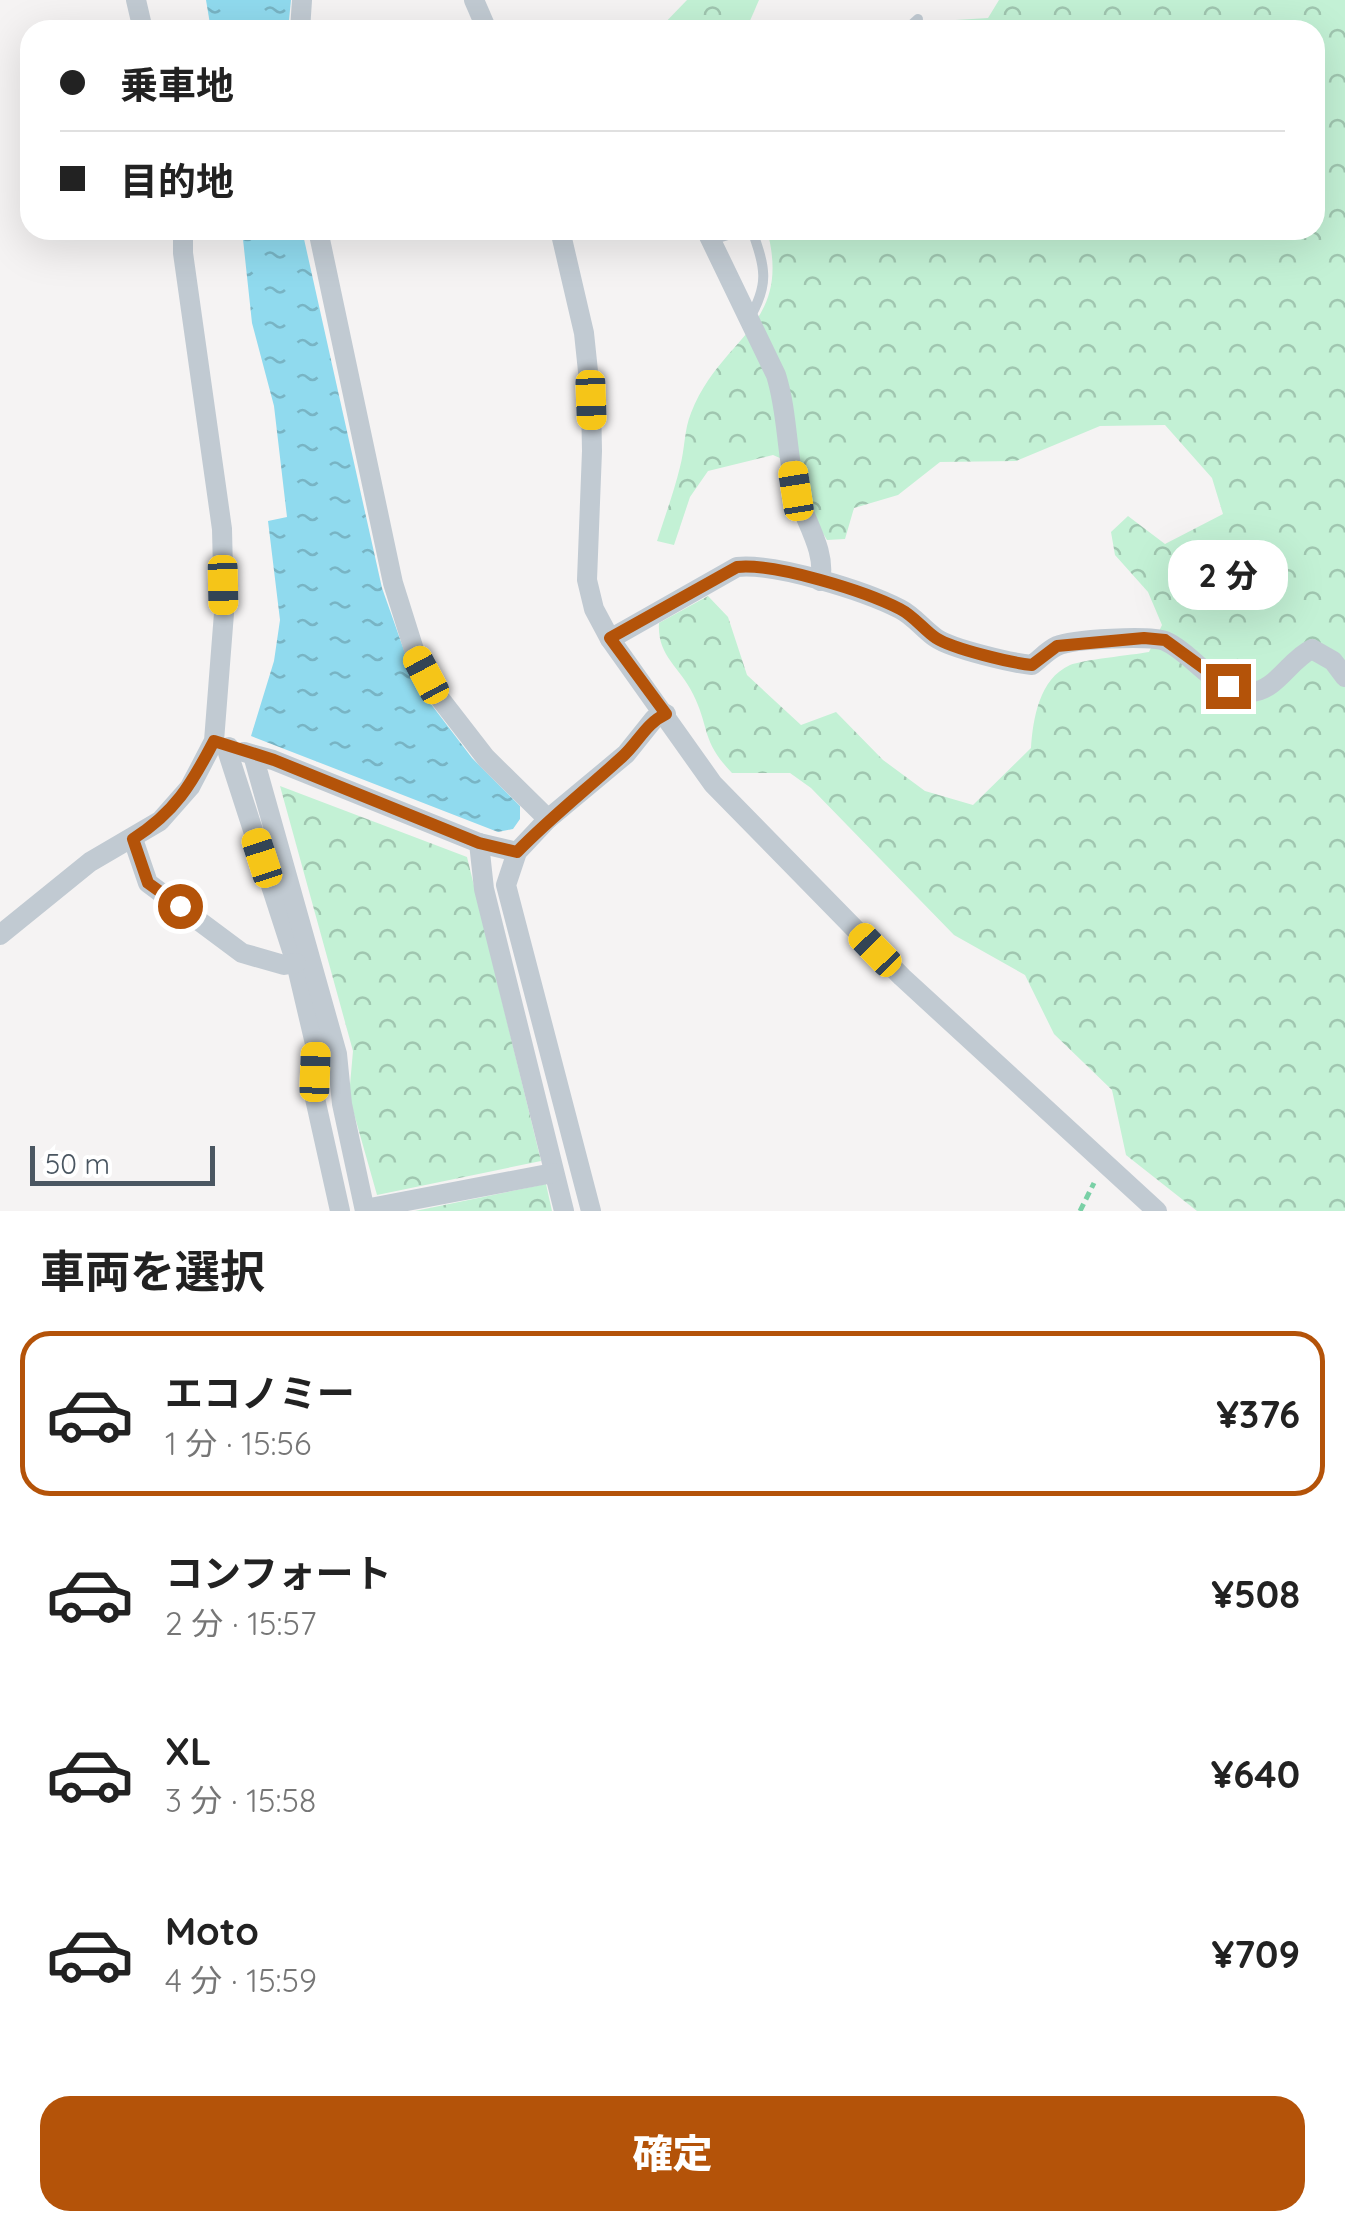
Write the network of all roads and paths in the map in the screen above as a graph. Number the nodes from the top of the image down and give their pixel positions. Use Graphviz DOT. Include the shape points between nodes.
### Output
graph roads {
  1 [pos="183,240"];
  2 [pos="320,240"];
  3 [pos="562,240"];
  4 [pos="711,240"];
  5 [pos="752,240"];
  6 [pos="748,320"];
  7 [pos="820,581"];
  8 [pos="610,638"];
  9 [pos="1345,677"];
  10 [pos="666,714"];
  11 [pos="222,744"];
  12 [pos="254,754"];
  13 [pos="548,820"];
  14 [pos="133,839"];
  15 [pos="479,843"];
  16 [pos="517,852"];
  17 [pos="0,935"];
  18 [pos="296,963"];
  19 [pos="1104,1162"];
  20 [pos="553,1173"];
  21 [pos="365,1210"];
  22 [pos="340,1211"];
  23 [pos="564,1211"];
  24 [pos="591,1211"];
  25 [pos="1080,1211"];
  26 [pos="1157,1211"];
  1 -- 11 [label="street" via="222,528"];
  2 -- 13 [label="street" via="415,654 474,742"];
  3 -- 8 [label="street" via="591,400 586,580"];
  4 -- 6 [label="street"];
  5 -- 6 [label="lane" via="764,272 762,296"];
  6 -- 7 [label="street" via="783,396 796,491 819,552"];
  7 -- 8 [label="street" via="756,565 737,567"];
  7 -- 9 [label="street" via="902,610 961,650 1015,664 1032,665 1057,646 1144,638 1165,640 1245,693 1266,690 1296,656 1312,649"];
  8 -- 10 [label="street"];
  10 -- 13 [label="street"];
  10 -- 19 [label="street" via="714,784 902,977"];
  11 -- 12 [label="street"];
  11 -- 14 [label="street" via="160,822"];
  11 -- 18 [label="street"];
  12 -- 15 [label="street"];
  12 -- 21 [label="street" via="338,1054"];
  13 -- 16 [label="street"];
  14 -- 17 [label="street" via="90,862"];
  14 -- 18 [label="street" via="148,883 242,953 284,966"];
  15 -- 16 [label="street"];
  15 -- 20 [label="street" via="484,889"];
  16 -- 24 [label="street" via="506,885"];
  18 -- 22 [label="street" via="316,1048 314,1094"];
  19 -- 25 [label="path"];
  19 -- 26 [label="street"];
  20 -- 21 [label="street"];
  20 -- 23 [label="street"];
}
